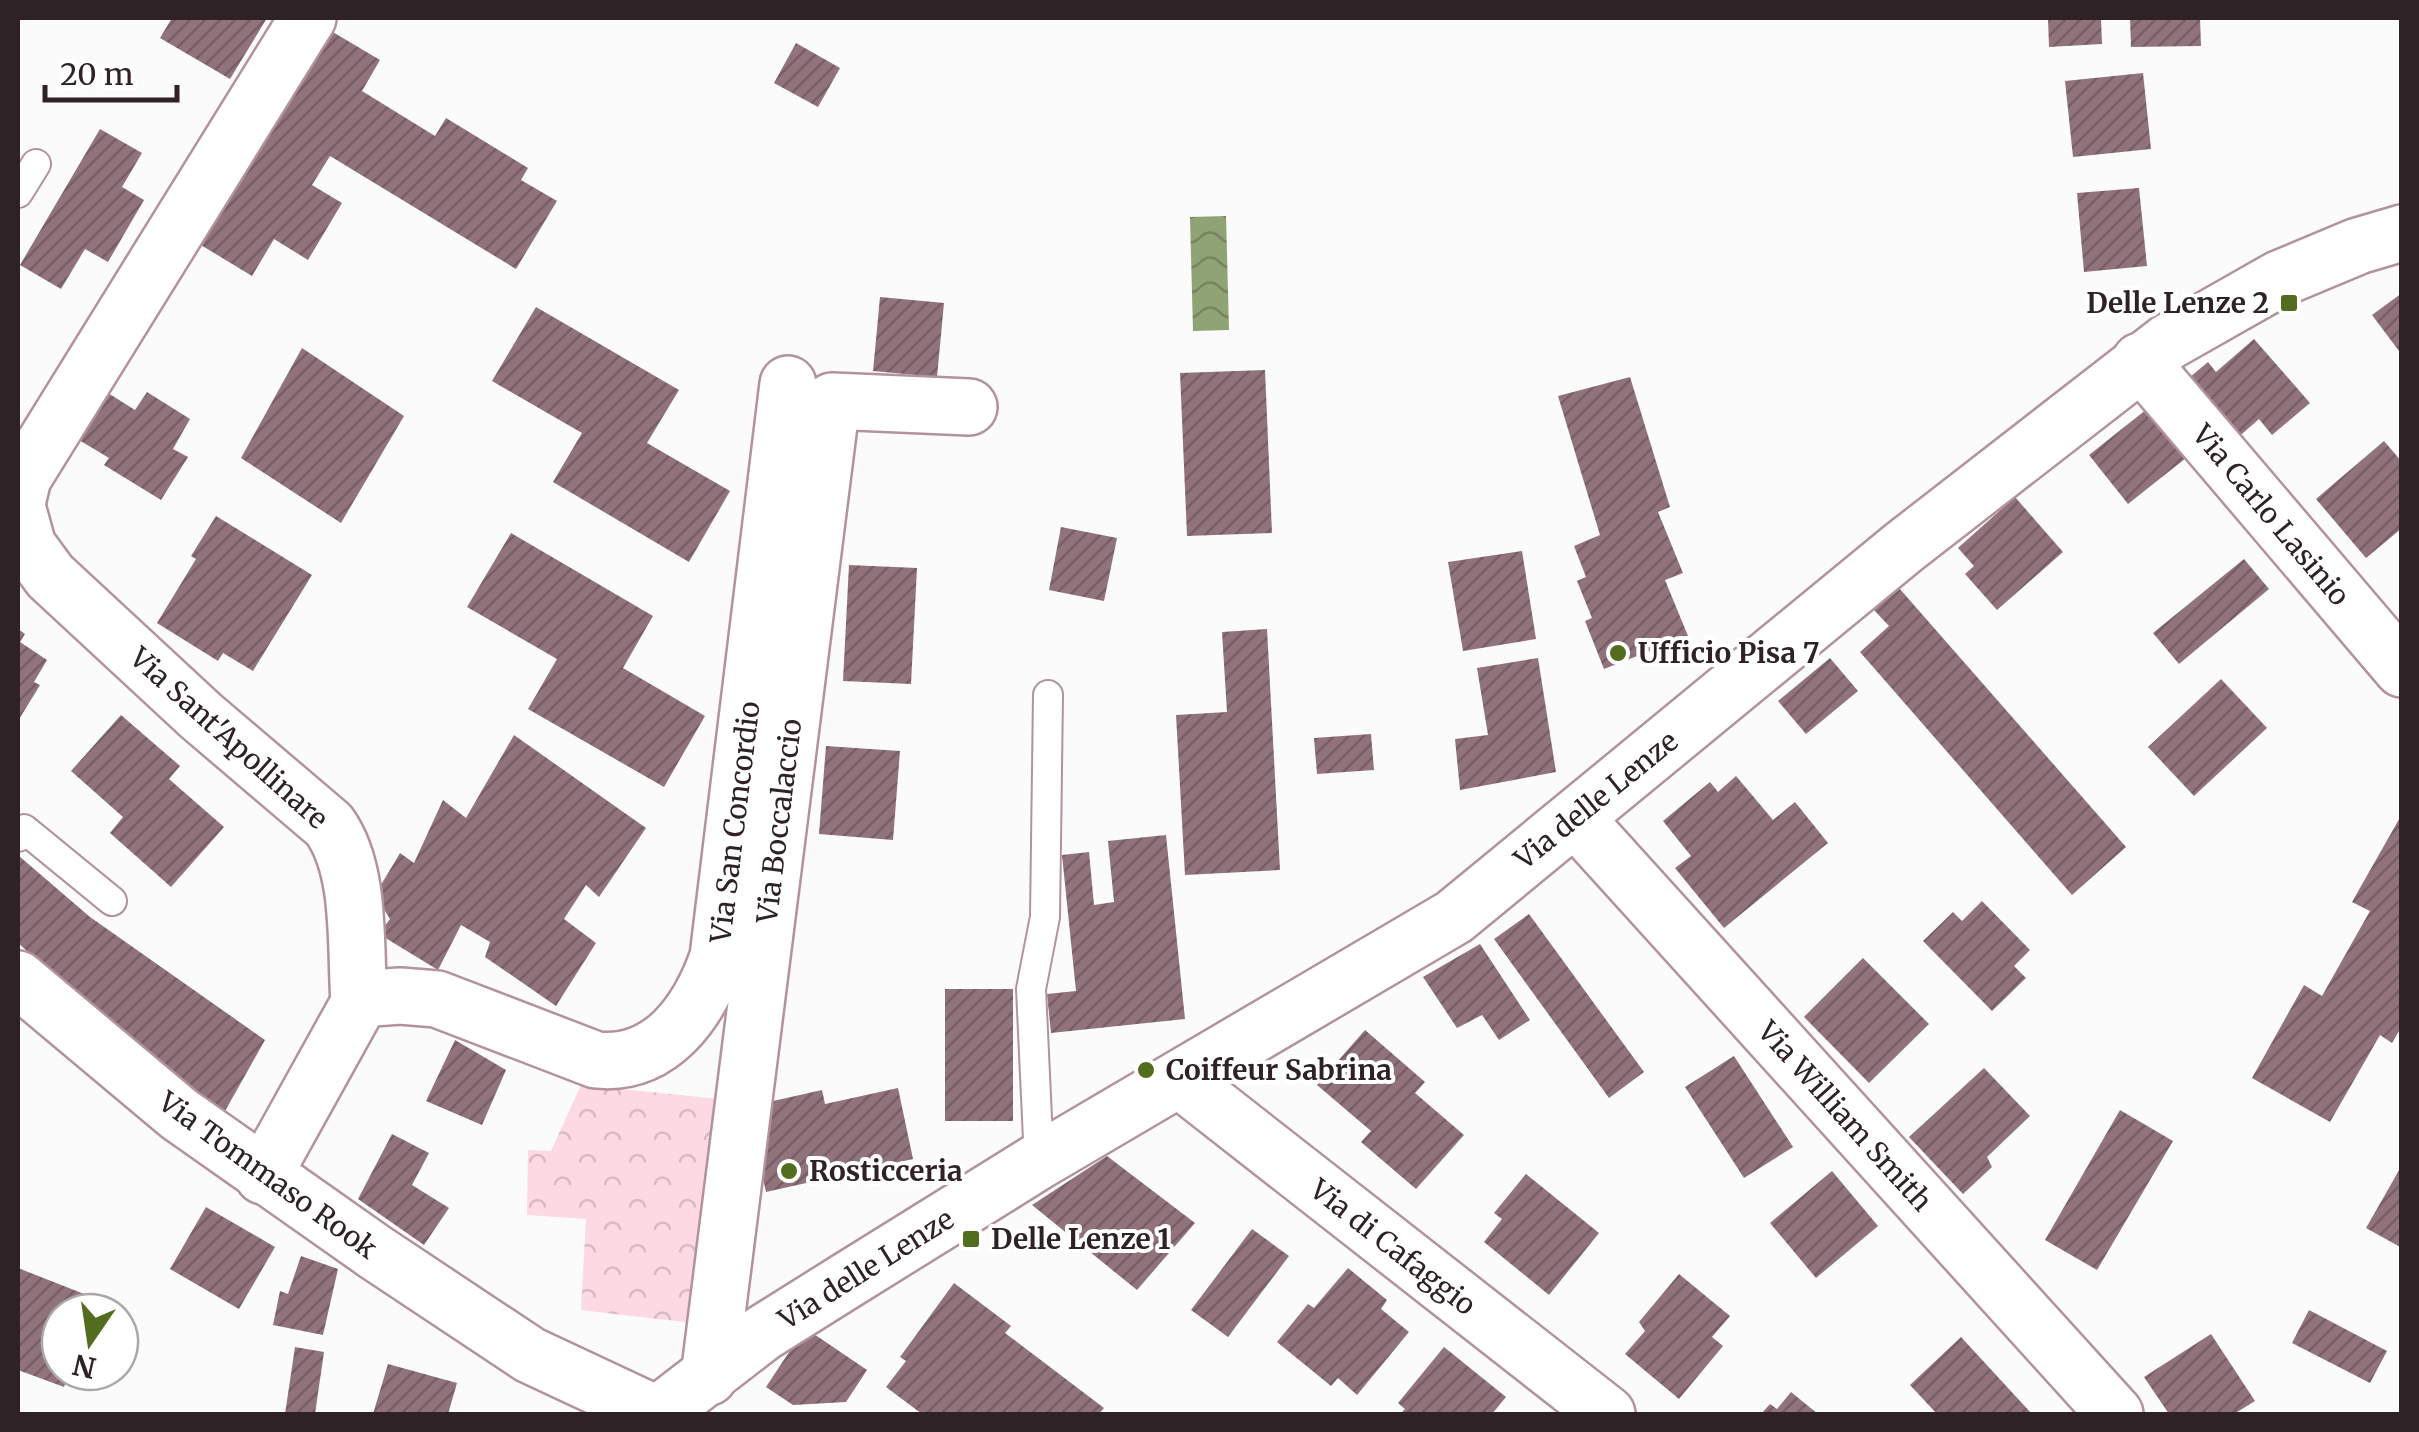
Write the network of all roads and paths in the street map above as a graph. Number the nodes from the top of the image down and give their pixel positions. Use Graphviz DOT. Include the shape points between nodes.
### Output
graph roads {
  1 [pos="308,18"];
  2 [pos="36,164"];
  3 [pos="18,194"];
  4 [pos="2402,233"];
  5 [pos="2140,361"];
  6 [pos="788,384"];
  7 [pos="969,406"];
  8 [pos="18,499"];
  9 [pos="18,510"];
  10 [pos="2402,669"];
  11 [pos="1048,695"];
  12 [pos="1574,818"];
  13 [pos="18,837"];
  14 [pos="112,901"];
  15 [pos="18,979"];
  16 [pos="359,1003"];
  17 [pos="1179,1080"];
  18 [pos="1039,1161"];
  19 [pos="263,1176"];
  20 [pos="709,1377"];
  21 [pos="657,1414"];
  22 [pos="1607,1414"];
  23 [pos="2115,1414"];
  1 -- 8 [label="street" via="24,478"];
  2 -- 3 [label="lane"];
  4 -- 5 [label="street, Via delle Lenze" via="2279,280"];
  5 -- 10 [label="street, Via Carlo Lasinio"];
  5 -- 12 [label="street, Via delle Lenze"];
  6 -- 16 [label="street, Via San Concordio" via="718,957 687,1019 652,1050 615,1062 437,999"];
  7 -- 20 [label="street, Via Boccalaccio" via="832,402"];
  9 -- 16 [label="street, Via Sant'Apollinare" via="28,546 50,576 341,842 350,870"];
  11 -- 18 [label="lane" via="1045,917 1030,989"];
  12 -- 17 [label="street, Via delle Lenze" via="1454,917"];
  12 -- 23 [label="street, Via William Smith"];
  13 -- 14 [label="lane" via="24,829"];
  15 -- 19 [label="street, Via Tommaso Rook"];
  16 -- 19 [label="street"];
  17 -- 18 [label="street, Via delle Lenze"];
  17 -- 22 [label="street, Via di Cafaggio"];
  18 -- 20 [label="street, Via delle Lenze" via="762,1334"];
  19 -- 21 [label="street, Via Tommaso Rook" via="530,1354"];
  20 -- 21 [label="street, Via delle Lenze"];
}
